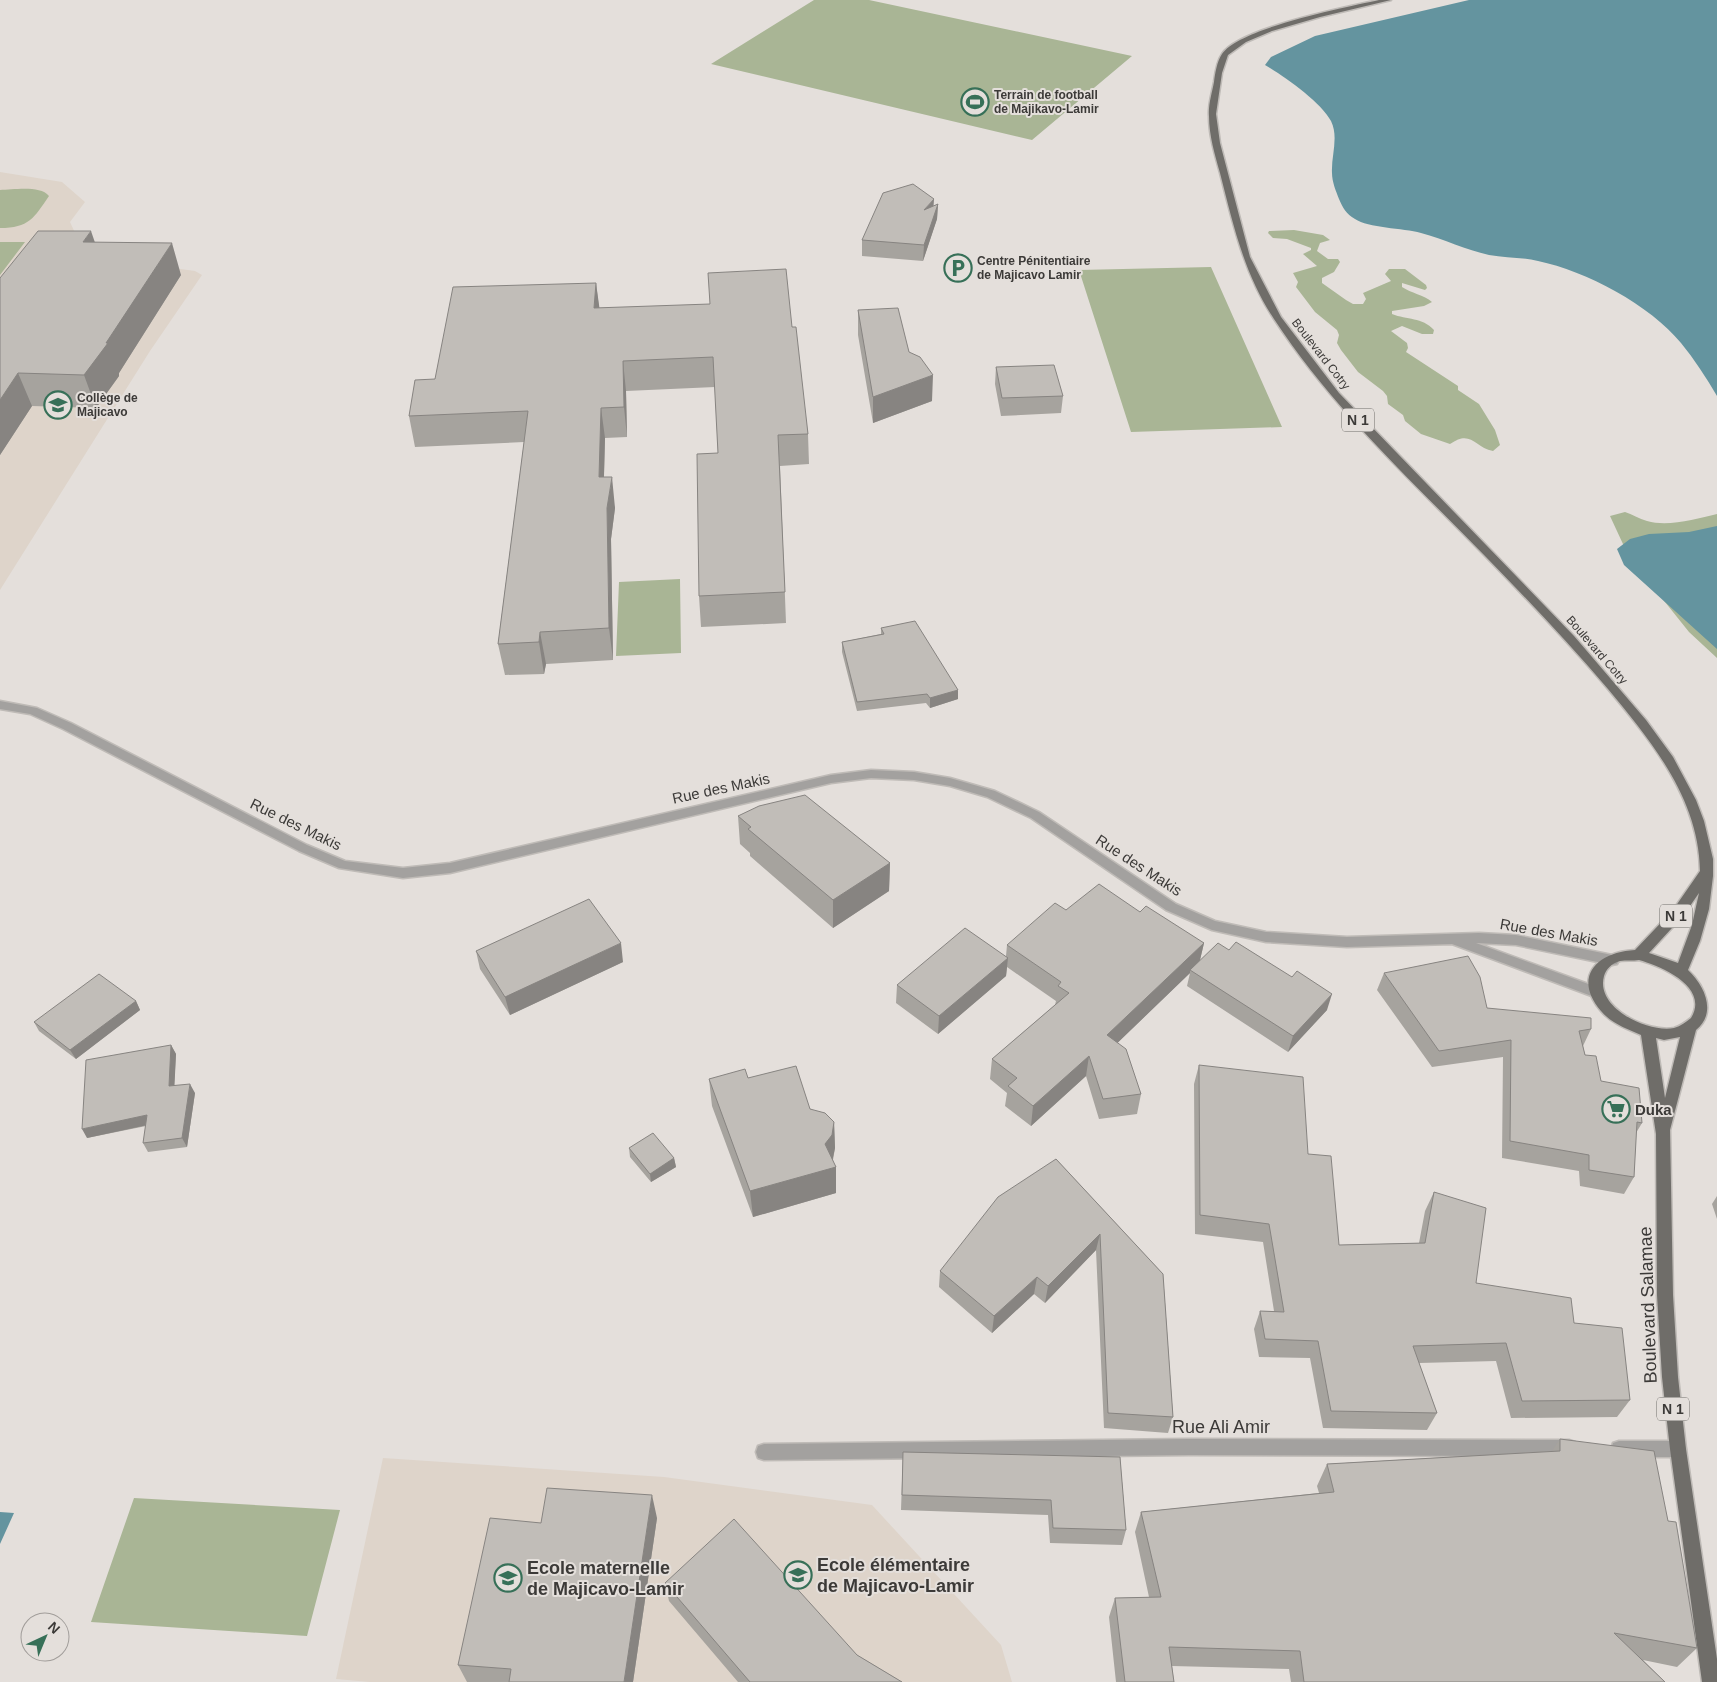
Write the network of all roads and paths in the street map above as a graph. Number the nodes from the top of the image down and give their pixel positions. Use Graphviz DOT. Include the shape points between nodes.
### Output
graph roads {
  1 [pos="1388,0"];
  2 [pos="0,705"];
  3 [pos="1707,872"];
  4 [pos="1451,939"];
  5 [pos="1639,955"];
  6 [pos="1612,960"];
  7 [pos="1681,972"];
  8 [pos="1597,993"];
  9 [pos="1689,1030"];
  10 [pos="1648,1032"];
  11 [pos="1663,1134"];
  12 [pos="1678,1449"];
  13 [pos="764,1452"];
  14 [pos="1711,1682"];
  1 -- 3 [label="main road, Boulevard Cotry / N 1" via="1318,15 1270,30 1244,41 1225,54 1212,114 1216,143 1246,257 1277,318 1336,395 1546,610 1648,730 1674,766 1693,807 1704,843"];
  2 -- 4 [label="street, Rue des Makis" via="33,711 67,726 303,848 343,865 403,873 450,868 831,779 871,774 914,776 991,794 1035,815 1164,902 1212,925 1266,937 1347,942"];
  3 -- 5 [label="main road, N 1" via="1678,913"];
  3 -- 7 [label="main road, N 1" via="1692,949"];
  4 -- 6 [label="street, Rue des Makis" via="1516,940"];
  4 -- 8 [label="street, Rue des Makis"];
  5 -- 6 [label="main road" via="1618,956"];
  5 -- 7 [label="main road" via="1660,960"];
  6 -- 8 [label="main road" via="1603,964 1595,977"];
  7 -- 9 [label="main road" via="1696,987 1703,1003 1700,1019"];
  8 -- 10 [label="main road" via="1608,1010 1626,1024"];
  9 -- 10 [label="main road" via="1671,1035"];
  9 -- 11 [label="main road, Boulevard Salamae / N 1"];
  10 -- 11 [label="main road, Boulevard Salamae / N 1"];
  11 -- 12 [label="main road, Boulevard Salamae / N 1" via="1666,1322"];
  12 -- 13 [label="street, Rue Ali Amir" via="1198,1447"];
  12 -- 14 [label="main road, Boulevard Salamae / N 1"];
}
